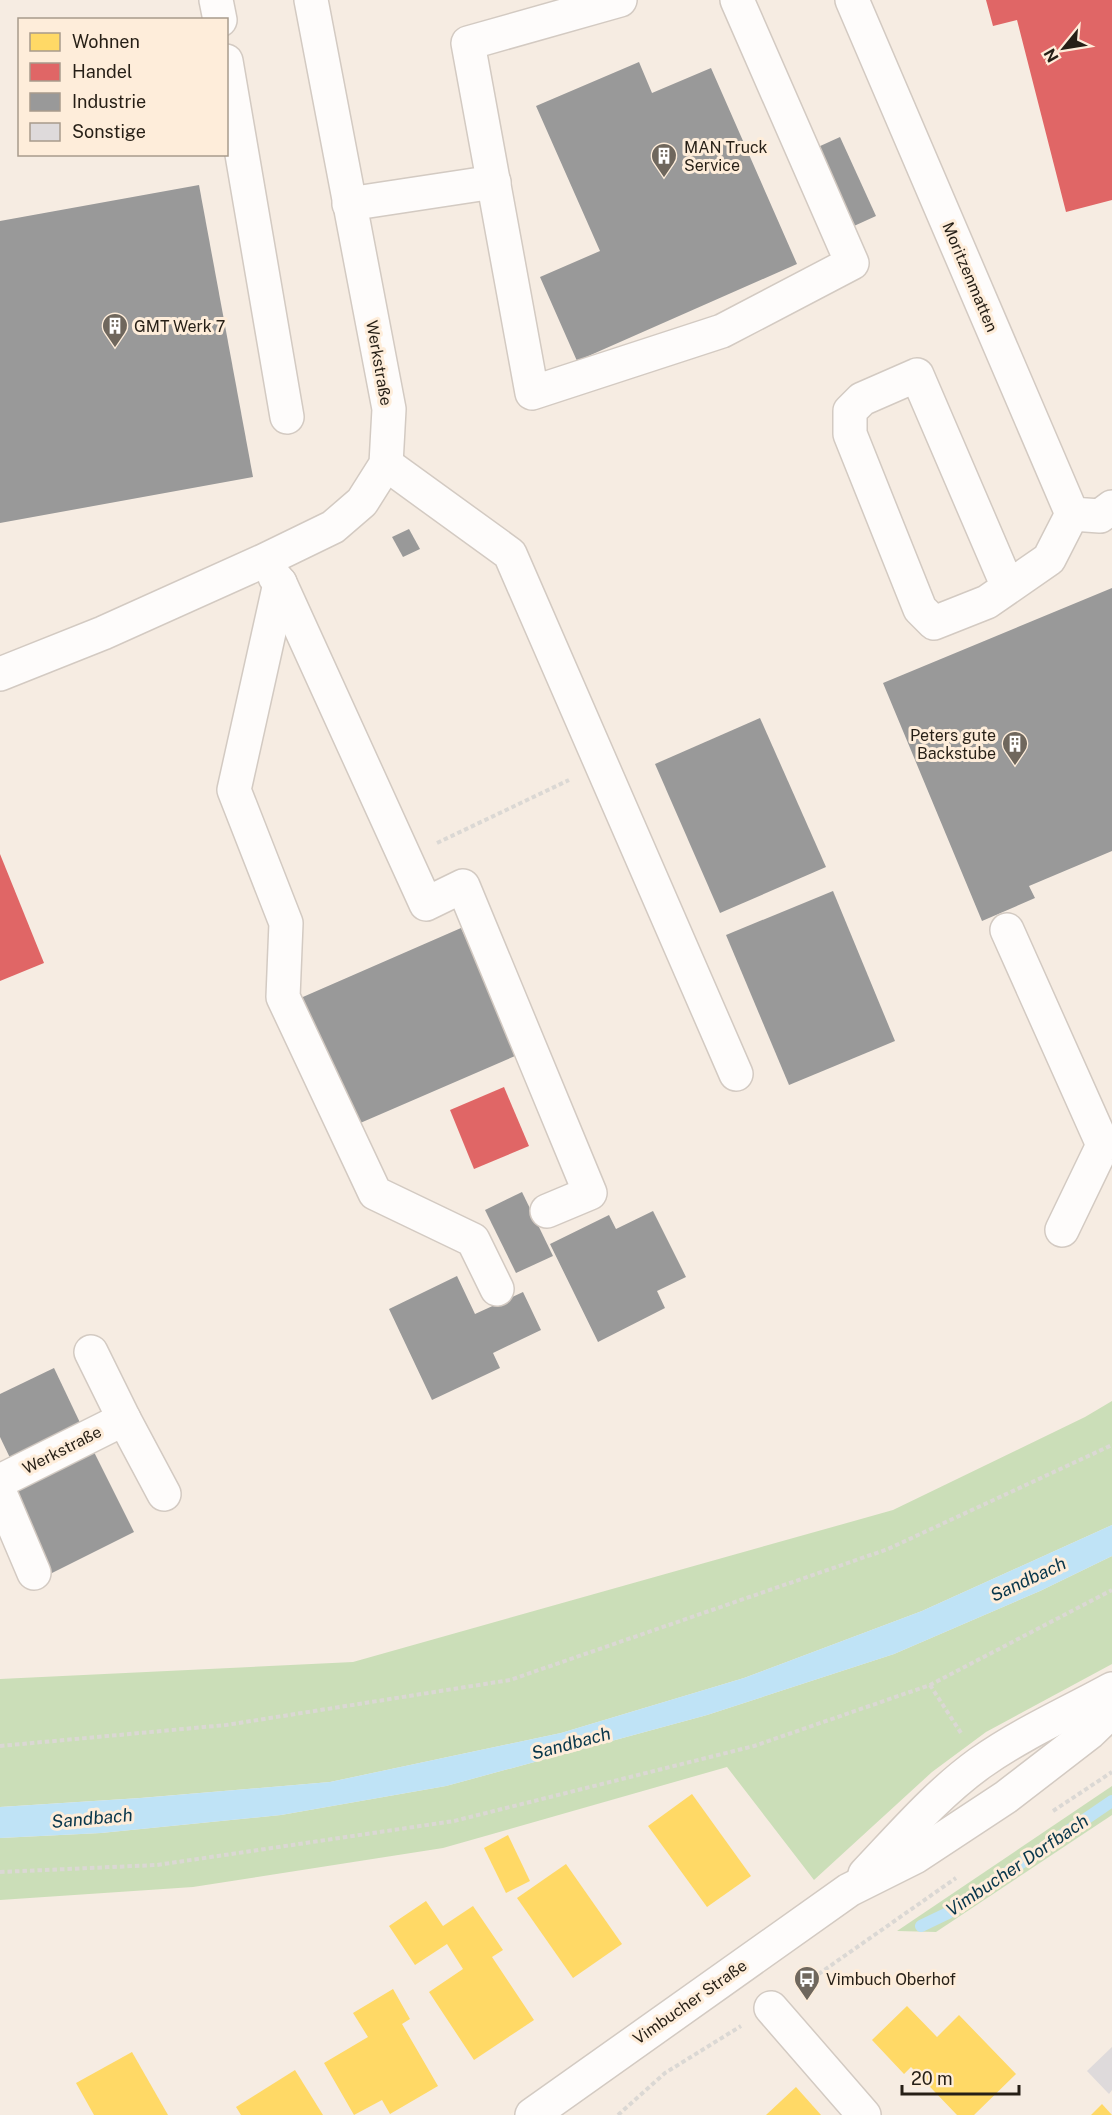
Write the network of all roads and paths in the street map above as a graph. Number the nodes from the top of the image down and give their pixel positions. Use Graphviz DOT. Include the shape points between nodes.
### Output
graph roads {
  1 [pos="216,0"];
  2 [pos="311,0"];
  3 [pos="620,0"];
  4 [pos="737,0"];
  5 [pos="852,0"];
  6 [pos="220,18"];
  7 [pos="228,73"];
  8 [pos="494,182"];
  9 [pos="349,204"];
  10 [pos="287,417"];
  11 [pos="386,464"];
  12 [pos="1112,507"];
  13 [pos="1072,514"];
  14 [pos="272,572"];
  15 [pos="1008,587"];
  16 [pos="0,674"];
  17 [pos="602,764"];
  18 [pos="405,858"];
  19 [pos="1007,930"];
  20 [pos="736,1074"];
  21 [pos="1108,1144"];
  22 [pos="547,1211"];
  23 [pos="1062,1230"];
  24 [pos="498,1289"];
  25 [pos="91,1352"];
  26 [pos="124,1419"];
  27 [pos="1112,1445"];
  28 [pos="0,1481"];
  29 [pos="0,1493"];
  30 [pos="164,1494"];
  31 [pos="34,1573"];
  32 [pos="1112,1590"];
  33 [pos="1112,1689"];
  34 [pos="1112,1711"];
  35 [pos="0,1746"];
  36 [pos="1112,1772"];
  37 [pos="1047,1815"];
  38 [pos="0,1872"];
  39 [pos="962,1874"];
  40 [pos="849,1890"];
  41 [pos="771,2008"];
  42 [pos="538,2113"];
  43 [pos="618,2115"];
  44 [pos="864,2115"];
  1 -- 6 [label="street"];
  2 -- 9 [label="street, Werkstraße"];
  3 -- 8 [label="street" via="468,43"];
  4 -- 8 [label="street" via="852,263 722,331 532,393"];
  5 -- 13 [label="street, Moritzenmatten"];
  7 -- 10 [label="street"];
  8 -- 9 [label="street"];
  9 -- 11 [label="street, Werkstraße" via="389,409"];
  11 -- 14 [label="street, Werkstraße" via="362,502"];
  11 -- 17 [label="street" via="510,554"];
  12 -- 13 [label="street" via="1100,516"];
  13 -- 15 [label="street" via="1049,559"];
  14 -- 16 [label="street, Werkstraße"];
  14 -- 18 [label="street"];
  14 -- 24 [label="street" via="234,790 286,923 283,997 375,1193 473,1240"];
  15 -- 15 [label="street" via="987,602 934,623 920,609 850,435 850,411 862,399 917,375"];
  17 -- 18 [label="path"];
  17 -- 20 [label="street"];
  18 -- 22 [label="street" via="426,904 463,886 590,1193"];
  19 -- 21 [label="street"];
  21 -- 23 [label="street"];
  25 -- 26 [label="street"];
  26 -- 28 [label="street, Werkstraße"];
  26 -- 30 [label="street"];
  27 -- 35 [label="path" via="888,1549 510,1680 226,1725"];
  29 -- 31 [label="street"];
  32 -- 38 [label="path" via="930,1685 754,1746 454,1821 157,1865"];
  33 -- 40 [label="street, Vimbucher Straße" via="980,1763 932,1804"];
  34 -- 40 [label="street, Vimbucher Straße" via="1006,1797 915,1857"];
  36 -- 37 [label="path"];
  39 -- 41 [label="path"];
  40 -- 42 [label="street, Vimbucher Straße"];
  41 -- 43 [label="path" via="665,2073"];
  41 -- 44 [label="street"];
}
